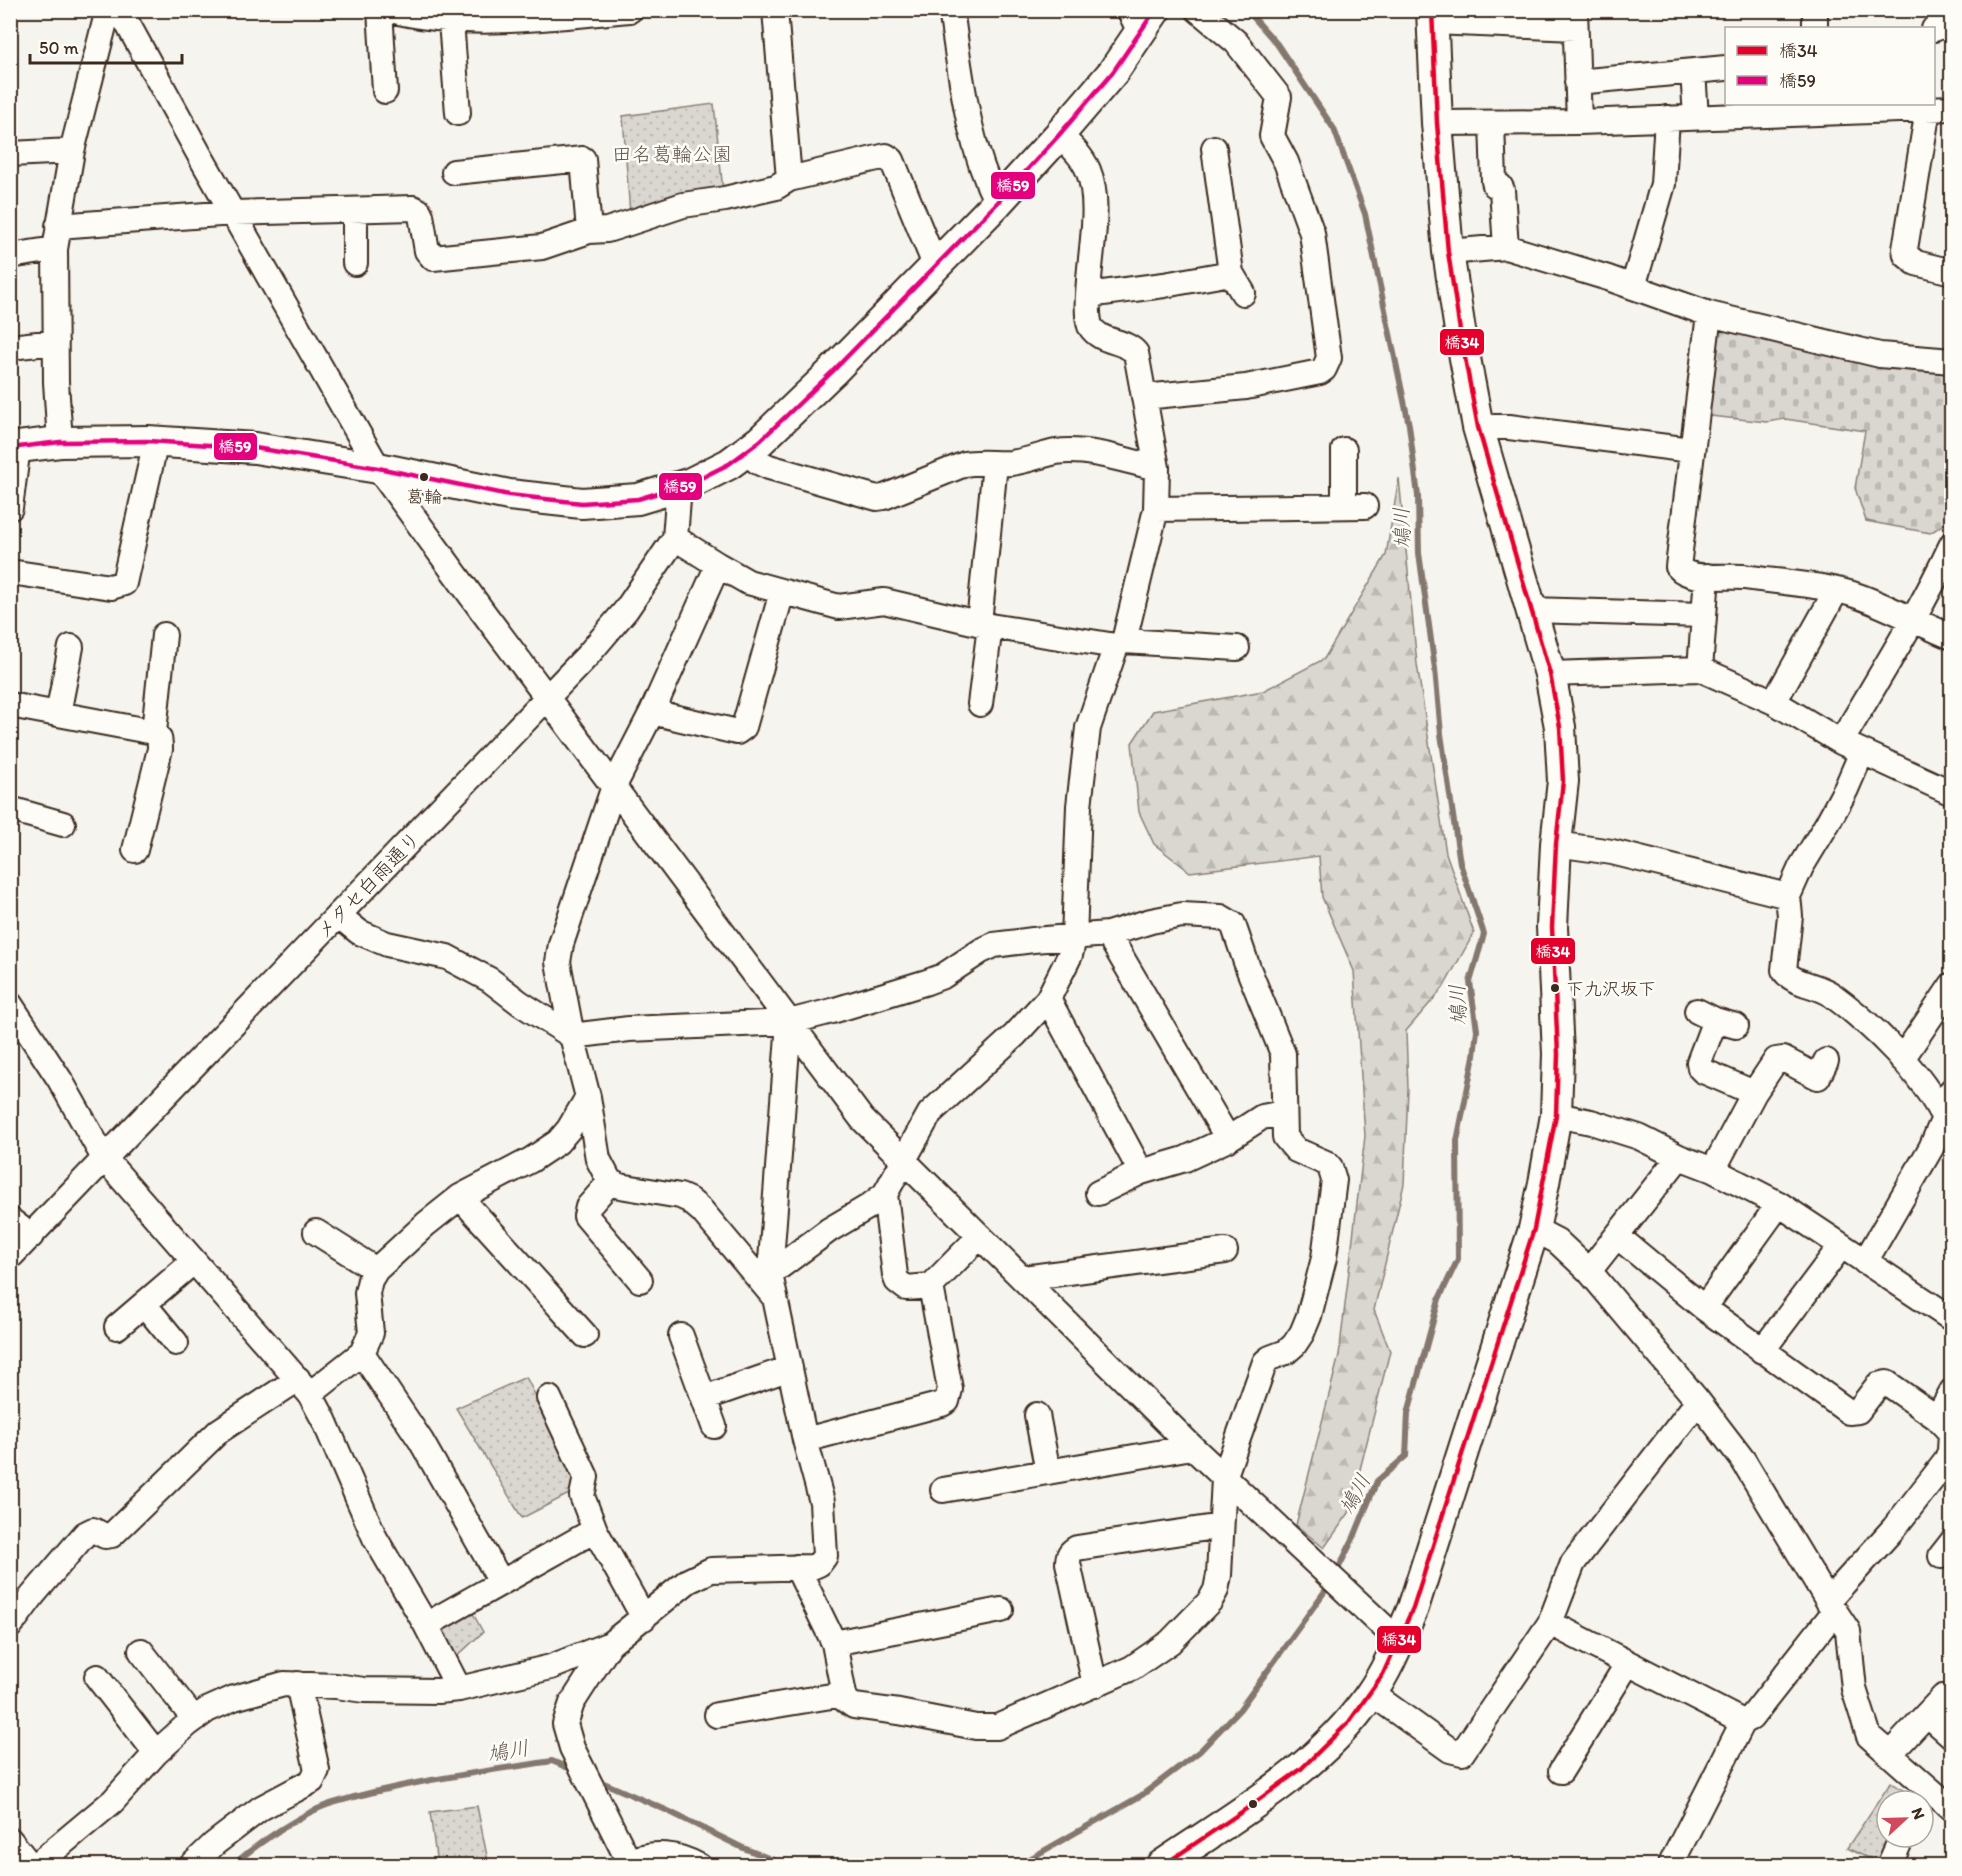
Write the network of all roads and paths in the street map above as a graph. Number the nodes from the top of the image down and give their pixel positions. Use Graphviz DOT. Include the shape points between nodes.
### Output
graph roads {
  1 [pos="108,10"];
  2 [pos="120,10"];
  3 [pos="380,10"];
  4 [pos="390,10"];
  5 [pos="630,10"];
  6 [pos="775,10"];
  7 [pos="951,10"];
  8 [pos="1198,10"];
  9 [pos="1815,10"];
  10 [pos="1433,16"];
  11 [pos="1141,18"];
  12 [pos="1575,19"];
  13 [pos="451,21"];
  14 [pos="1952,22"];
  15 [pos="1815,27"];
  16 [pos="1935,28"];
  17 [pos="1725,68"];
  18 [pos="1693,71"];
  19 [pos="1577,82"];
  20 [pos="385,91"];
  21 [pos="1811,108"];
  22 [pos="1940,108"];
  23 [pos="458,113"];
  24 [pos="1696,117"];
  25 [pos="1668,118"];
  26 [pos="1579,122"];
  27 [pos="1437,123"];
  28 [pos="1492,123"];
  29 [pos="1059,135"];
  30 [pos="1214,148"];
  31 [pos="72,151"];
  32 [pos="10,154"];
  33 [pos="454,172"];
  34 [pos="789,179"];
  35 [pos="997,202"];
  36 [pos="354,210"];
  37 [pos="233,213"];
  38 [pos="589,231"];
  39 [pos="57,238"];
  40 [pos="1506,247"];
  41 [pos="1448,252"];
  42 [pos="10,256"];
  43 [pos="356,263"];
  44 [pos="935,265"];
  45 [pos="1952,272"];
  46 [pos="1633,287"];
  47 [pos="1088,295"];
  48 [pos="1709,314"];
  49 [pos="56,342"];
  50 [pos="10,347"];
  51 [pos="1952,361"];
  52 [pos="1144,397"];
  53 [pos="1479,427"];
  54 [pos="156,441"];
  55 [pos="60,442"];
  56 [pos="14,447"];
  57 [pos="1344,450"];
  58 [pos="1691,450"];
  59 [pos="746,452"];
  60 [pos="996,464"];
  61 [pos="378,468"];
  62 [pos="1157,468"];
  63 [pos="679,487"];
  64 [pos="10,508"];
  65 [pos="1156,509"];
  66 [pos="675,538"];
  67 [pos="1952,544"];
  68 [pos="718,566"];
  69 [pos="10,572"];
  70 [pos="1707,576"];
  71 [pos="1836,591"];
  72 [pos="782,592"];
  73 [pos="1530,610"];
  74 [pos="1704,615"];
  75 [pos="1912,621"];
  76 [pos="985,624"];
  77 [pos="164,636"];
  78 [pos="1952,636"];
  79 [pos="1120,644"];
  80 [pos="71,647"];
  81 [pos="1237,648"];
  82 [pos="1700,669"];
  83 [pos="1550,674"];
  84 [pos="548,697"];
  85 [pos="1774,702"];
  86 [pos="980,704"];
  87 [pos="10,705"];
  88 [pos="652,712"];
  89 [pos="58,714"];
  90 [pos="154,732"];
  91 [pos="1852,747"];
  92 [pos="614,786"];
  93 [pos="1952,793"];
  94 [pos="10,809"];
  95 [pos="63,824"];
  96 [pos="1556,844"];
  97 [pos="135,850"];
  98 [pos="1788,896"];
  99 [pos="338,915"];
  100 [pos="1108,934"];
  101 [pos="1074,938"];
  102 [pos="1952,985"];
  103 [pos="1048,999"];
  104 [pos="10,1004"];
  105 [pos="1716,1019"];
  106 [pos="789,1022"];
  107 [pos="573,1036"];
  108 [pos="1902,1059"];
  109 [pos="1817,1078"];
  110 [pos="1754,1093"];
  111 [pos="588,1097"];
  112 [pos="1947,1109"];
  113 [pos="1284,1113"];
  114 [pos="1556,1115"];
  115 [pos="1228,1139"];
  116 [pos="1679,1156"];
  117 [pos="104,1158"];
  118 [pos="903,1161"];
  119 [pos="1713,1170"];
  120 [pos="1141,1172"];
  121 [pos="610,1182"];
  122 [pos="1098,1193"];
  123 [pos="885,1194"];
  124 [pos="460,1197"];
  125 [pos="1779,1204"];
  126 [pos="10,1220"];
  127 [pos="1534,1228"];
  128 [pos="316,1232"];
  129 [pos="31,1236"];
  130 [pos="980,1236"];
  131 [pos="1617,1236"];
  132 [pos="1841,1246"];
  133 [pos="1226,1251"];
  134 [pos="10,1257"];
  135 [pos="193,1262"];
  136 [pos="1864,1262"];
  137 [pos="376,1270"];
  138 [pos="1589,1271"];
  139 [pos="770,1274"];
  140 [pos="1024,1278"];
  141 [pos="640,1280"];
  142 [pos="930,1286"];
  143 [pos="776,1299"];
  144 [pos="144,1304"];
  145 [pos="1704,1308"];
  146 [pos="1952,1319"];
  147 [pos="117,1327"];
  148 [pos="585,1335"];
  149 [pos="681,1336"];
  150 [pos="176,1343"];
  151 [pos="1762,1350"];
  152 [pos="362,1353"];
  153 [pos="790,1368"];
  154 [pos="304,1387"];
  155 [pos="1952,1391"];
  156 [pos="549,1398"];
  157 [pos="704,1398"];
  158 [pos="1698,1401"];
  159 [pos="1037,1415"];
  160 [pos="1937,1418"];
  161 [pos="714,1426"];
  162 [pos="805,1440"];
  163 [pos="1192,1447"];
  164 [pos="1048,1472"];
  165 [pos="1224,1478"];
  166 [pos="943,1490"];
  167 [pos="1221,1526"];
  168 [pos="595,1530"];
  169 [pos="797,1567"];
  170 [pos="501,1582"];
  171 [pos="1832,1606"];
  172 [pos="1002,1610"];
  173 [pos="644,1618"];
  174 [pos="1550,1623"];
  175 [pos="426,1625"];
  176 [pos="10,1626"];
  177 [pos="1399,1641"];
  178 [pos="834,1643"];
  179 [pos="610,1644"];
  180 [pos="141,1651"];
  181 [pos="1628,1662"];
  182 [pos="97,1677"];
  183 [pos="298,1684"];
  184 [pos="1095,1685"];
  185 [pos="459,1689"];
  186 [pos="843,1694"];
  187 [pos="1371,1694"];
  188 [pos="717,1715"];
  189 [pos="194,1719"];
  190 [pos="1743,1722"];
  191 [pos="1952,1736"];
  192 [pos="156,1753"];
  193 [pos="1890,1754"];
  194 [pos="1561,1771"];
  195 [pos="1918,1789"];
  196 [pos="1935,1800"];
  197 [pos="1952,1809"];
  198 [pos="10,1840"];
  199 [pos="1897,1849"];
  200 [pos="631,1863"];
  201 [pos="33,1866"];
  202 [pos="191,1866"];
  203 [pos="699,1866"];
  204 [pos="1161,1866"];
  205 [pos="1670,1866"];
  206 [pos="1889,1866"];
  1 -- 31 [label="street"];
  2 -- 37 [label="street"];
  3 -- 20 [label="street"];
  4 -- 13 [label="street"];
  5 -- 13 [label="street"];
  6 -- 34 [label="street"];
  7 -- 35 [label="street" via="974,139 981,167"];
  8 -- 52 [label="street" via="1236,42 1279,97 1272,136 1286,162 1312,233 1329,358 1320,372 1246,387"];
  9 -- 15 [label="street"];
  10 -- 12 [label="street"];
  10 -- 27 [label="main road"];
  11 -- 29 [label="main road" via="1113,72"];
  12 -- 19 [label="street"];
  13 -- 23 [label="street"];
  14 -- 16 [label="street"];
  17 -- 18 [label="street"];
  18 -- 19 [label="street"];
  18 -- 24 [label="street"];
  19 -- 26 [label="street"];
  21 -- 22 [label="street"];
  21 -- 24 [label="street"];
  22 -- 45 [label="street" via="1905,249 1916,263"];
  24 -- 25 [label="street"];
  25 -- 26 [label="street"];
  25 -- 46 [label="street" via="1663,184"];
  26 -- 28 [label="street"];
  27 -- 28 [label="street"];
  27 -- 41 [label="main road"];
  28 -- 40 [label="street" via="1494,181 1502,190"];
  29 -- 35 [label="main road"];
  29 -- 47 [label="street" via="1083,162 1093,189"];
  30 -- 47 [label="street" via="1237,283 1164,285"];
  31 -- 32 [label="street"];
  31 -- 39 [label="street"];
  33 -- 38 [label="street" via="583,149"];
  34 -- 38 [label="street" via="776,187 682,205 607,230"];
  34 -- 44 [label="street" via="889,158"];
  35 -- 44 [label="main road"];
  36 -- 37 [label="street"];
  36 -- 38 [label="street" via="417,209 427,251 433,258 542,247"];
  36 -- 43 [label="street"];
  37 -- 39 [label="street"];
  37 -- 61 [label="street"];
  39 -- 42 [label="street"];
  39 -- 49 [label="street"];
  40 -- 41 [label="street"];
  40 -- 46 [label="street"];
  41 -- 53 [label="main road"];
  44 -- 59 [label="main road" via="832,372"];
  46 -- 48 [label="street"];
  47 -- 52 [label="street" via="1089,321 1095,333 1136,353"];
  48 -- 51 [label="street" via="1880,355"];
  48 -- 58 [label="street"];
  49 -- 50 [label="street"];
  49 -- 55 [label="street"];
  52 -- 62 [label="street"];
  53 -- 58 [label="street" via="1509,427"];
  53 -- 73 [label="main road"];
  54 -- 55 [label="main road"];
  54 -- 61 [label="main road" via="255,448"];
  54 -- 69 [label="street" via="124,583 111,587"];
  55 -- 56 [label="main road"];
  56 -- 64 [label="street"];
  57 -- 65 [label="street" via="1355,506"];
  58 -- 70 [label="street" via="1677,561 1685,573"];
  59 -- 60 [label="street" via="769,466 877,498 965,464"];
  59 -- 63 [label="main road"];
  60 -- 62 [label="street" via="1027,461 1057,452 1082,452"];
  60 -- 76 [label="street"];
  61 -- 63 [label="main road" via="509,495 582,503 638,499"];
  61 -- 84 [label="street"];
  62 -- 65 [label="street"];
  63 -- 66 [label="street, メタセ白雨通り"];
  65 -- 79 [label="street"];
  66 -- 68 [label="street"];
  66 -- 84 [label="street, メタセ白雨通り" via="626,610"];
  67 -- 75 [label="street"];
  68 -- 72 [label="street" via="748,582"];
  68 -- 88 [label="street"];
  70 -- 71 [label="street"];
  70 -- 74 [label="street"];
  71 -- 75 [label="street" via="1857,596"];
  71 -- 85 [label="street"];
  72 -- 76 [label="street" via="839,608 884,601"];
  72 -- 88 [label="street" via="744,728 737,732"];
  73 -- 74 [label="street"];
  73 -- 83 [label="main road"];
  74 -- 82 [label="street"];
  75 -- 78 [label="street"];
  75 -- 91 [label="street"];
  76 -- 79 [label="street"];
  76 -- 86 [label="street"];
  77 -- 90 [label="street"];
  79 -- 81 [label="street"];
  79 -- 101 [label="street" via="1088,728 1079,806"];
  80 -- 89 [label="street"];
  82 -- 83 [label="street"];
  82 -- 85 [label="street"];
  83 -- 96 [label="main road" via="1560,727 1563,781"];
  84 -- 92 [label="street"];
  84 -- 99 [label="street, メタセ白雨通り"];
  85 -- 91 [label="street"];
  87 -- 89 [label="street"];
  88 -- 92 [label="street"];
  89 -- 90 [label="street"];
  90 -- 97 [label="street" via="160,739 160,749"];
  91 -- 93 [label="street"];
  91 -- 98 [label="street" via="1846,789"];
  92 -- 106 [label="street"];
  92 -- 107 [label="street" via="558,962"];
  94 -- 95 [label="street"];
  96 -- 98 [label="street" via="1612,852"];
  96 -- 114 [label="main road" via="1552,927 1558,1054"];
  98 -- 108 [label="street" via="1786,974 1830,993"];
  99 -- 107 [label="street" via="359,932 387,944 447,957 490,980"];
  99 -- 117 [label="street, メタセ白雨通り"];
  100 -- 101 [label="street"];
  100 -- 113 [label="street" via="1182,915 1221,917 1233,924 1280,1044"];
  100 -- 115 [label="street"];
  101 -- 103 [label="street" via="1070,956"];
  101 -- 106 [label="street" via="994,945 943,976"];
  102 -- 108 [label="street"];
  103 -- 118 [label="street" via="930,1113"];
  103 -- 120 [label="street"];
  104 -- 117 [label="street" via="60,1080"];
  105 -- 110 [label="street" via="1700,1068"];
  106 -- 107 [label="street" via="629,1029"];
  106 -- 118 [label="street" via="862,1119"];
  106 -- 139 [label="street"];
  107 -- 111 [label="street"];
  108 -- 112 [label="street"];
  109 -- 110 [label="street" via="1783,1059 1776,1060"];
  110 -- 119 [label="street"];
  111 -- 121 [label="street" via="598,1159"];
  111 -- 124 [label="street" via="558,1142"];
  112 -- 136 [label="street" via="1931,1148"];
  113 -- 115 [label="street" via="1262,1117"];
  113 -- 165 [label="street" via="1289,1143 1326,1163 1333,1173 1324,1258 1298,1340 1286,1352 1270,1358 1261,1369"];
  114 -- 116 [label="street" via="1639,1137"];
  114 -- 127 [label="main road"];
  115 -- 120 [label="street" via="1185,1160"];
  116 -- 119 [label="street"];
  116 -- 131 [label="street"];
  117 -- 129 [label="street, メタセ白雨通り"];
  117 -- 135 [label="street"];
  118 -- 123 [label="street"];
  118 -- 130 [label="street"];
  119 -- 125 [label="street"];
  120 -- 122 [label="street"];
  121 -- 141 [label="street" via="588,1207 586,1216"];
  121 -- 143 [label="street" via="689,1200"];
  123 -- 139 [label="street"];
  123 -- 142 [label="street" via="897,1281 906,1288"];
  124 -- 137 [label="street"];
  124 -- 148 [label="street"];
  125 -- 132 [label="street"];
  125 -- 145 [label="street"];
  126 -- 129 [label="street"];
  127 -- 138 [label="street" via="1557,1241"];
  127 -- 177 [label="main road" via="1413,1608"];
  128 -- 137 [label="street"];
  129 -- 134 [label="street, メタセ白雨通り"];
  130 -- 140 [label="street"];
  130 -- 142 [label="street"];
  131 -- 138 [label="street"];
  131 -- 145 [label="street"];
  132 -- 136 [label="street"];
  132 -- 151 [label="street"];
  133 -- 140 [label="street"];
  135 -- 144 [label="street"];
  135 -- 154 [label="street"];
  136 -- 146 [label="street"];
  137 -- 152 [label="street" via="368,1293 371,1333"];
  138 -- 158 [label="street"];
  139 -- 143 [label="street"];
  140 -- 163 [label="street"];
  142 -- 162 [label="street" via="950,1389 946,1401"];
  143 -- 153 [label="street"];
  144 -- 147 [label="street"];
  144 -- 150 [label="street"];
  145 -- 151 [label="street"];
  149 -- 157 [label="street"];
  151 -- 160 [label="street" via="1849,1412 1858,1412 1878,1385 1887,1383"];
  152 -- 154 [label="street"];
  152 -- 170 [label="street" via="421,1441"];
  153 -- 157 [label="street"];
  153 -- 162 [label="street"];
  154 -- 175 [label="street" via="324,1420 375,1538"];
  154 -- 176 [label="street" via="219,1431 112,1535 93,1530 85,1534"];
  155 -- 160 [label="street"];
  156 -- 168 [label="street" via="586,1477 582,1497"];
  157 -- 161 [label="street"];
  158 -- 171 [label="street" via="1743,1460"];
  158 -- 174 [label="street" via="1573,1563"];
  159 -- 164 [label="street"];
  160 -- 171 [label="street" via="1951,1433 1947,1460"];
  162 -- 169 [label="street" via="822,1502 825,1557 819,1564"];
  163 -- 164 [label="street"];
  163 -- 165 [label="street"];
  164 -- 166 [label="street"];
  165 -- 167 [label="street"];
  165 -- 177 [label="street"];
  167 -- 184 [label="street" via="1220,1575 1210,1602 1170,1642 1132,1668"];
  167 -- 184 [label="street" via="1071,1551 1068,1563"];
  168 -- 170 [label="street"];
  168 -- 173 [label="street"];
  169 -- 173 [label="street" via="711,1570 688,1581"];
  169 -- 178 [label="street"];
  170 -- 175 [label="street"];
  171 -- 190 [label="street" via="1751,1718"];
  171 -- 193 [label="street" via="1848,1630 1854,1689 1869,1736"];
  172 -- 178 [label="street"];
  173 -- 179 [label="street"];
  174 -- 181 [label="street"];
  174 -- 187 [label="street" via="1462,1753 1450,1750"];
  175 -- 185 [label="street"];
  177 -- 187 [label="main road"];
  178 -- 186 [label="street"];
  179 -- 185 [label="street" via="551,1667"];
  179 -- 200 [label="street" via="568,1712 566,1724 572,1748"];
  180 -- 189 [label="street"];
  181 -- 190 [label="street"];
  181 -- 194 [label="street"];
  182 -- 192 [label="street"];
  183 -- 185 [label="street" via="364,1690"];
  183 -- 189 [label="street" via="234,1698"];
  183 -- 202 [label="street" via="316,1776 307,1785 261,1808"];
  184 -- 186 [label="street" via="992,1727 854,1706"];
  186 -- 188 [label="street"];
  187 -- 204 [label="main road" via="1339,1734 1291,1778"];
  189 -- 192 [label="street"];
  190 -- 205 [label="street"];
  191 -- 193 [label="street" via="1935,1706"];
  192 -- 201 [label="street" via="113,1801"];
  193 -- 195 [label="street"];
  196 -- 197 [label="street"];
  198 -- 201 [label="street"];
  199 -- 206 [label="street"];
  200 -- 203 [label="street" via="649,1854 663,1853"];
}
